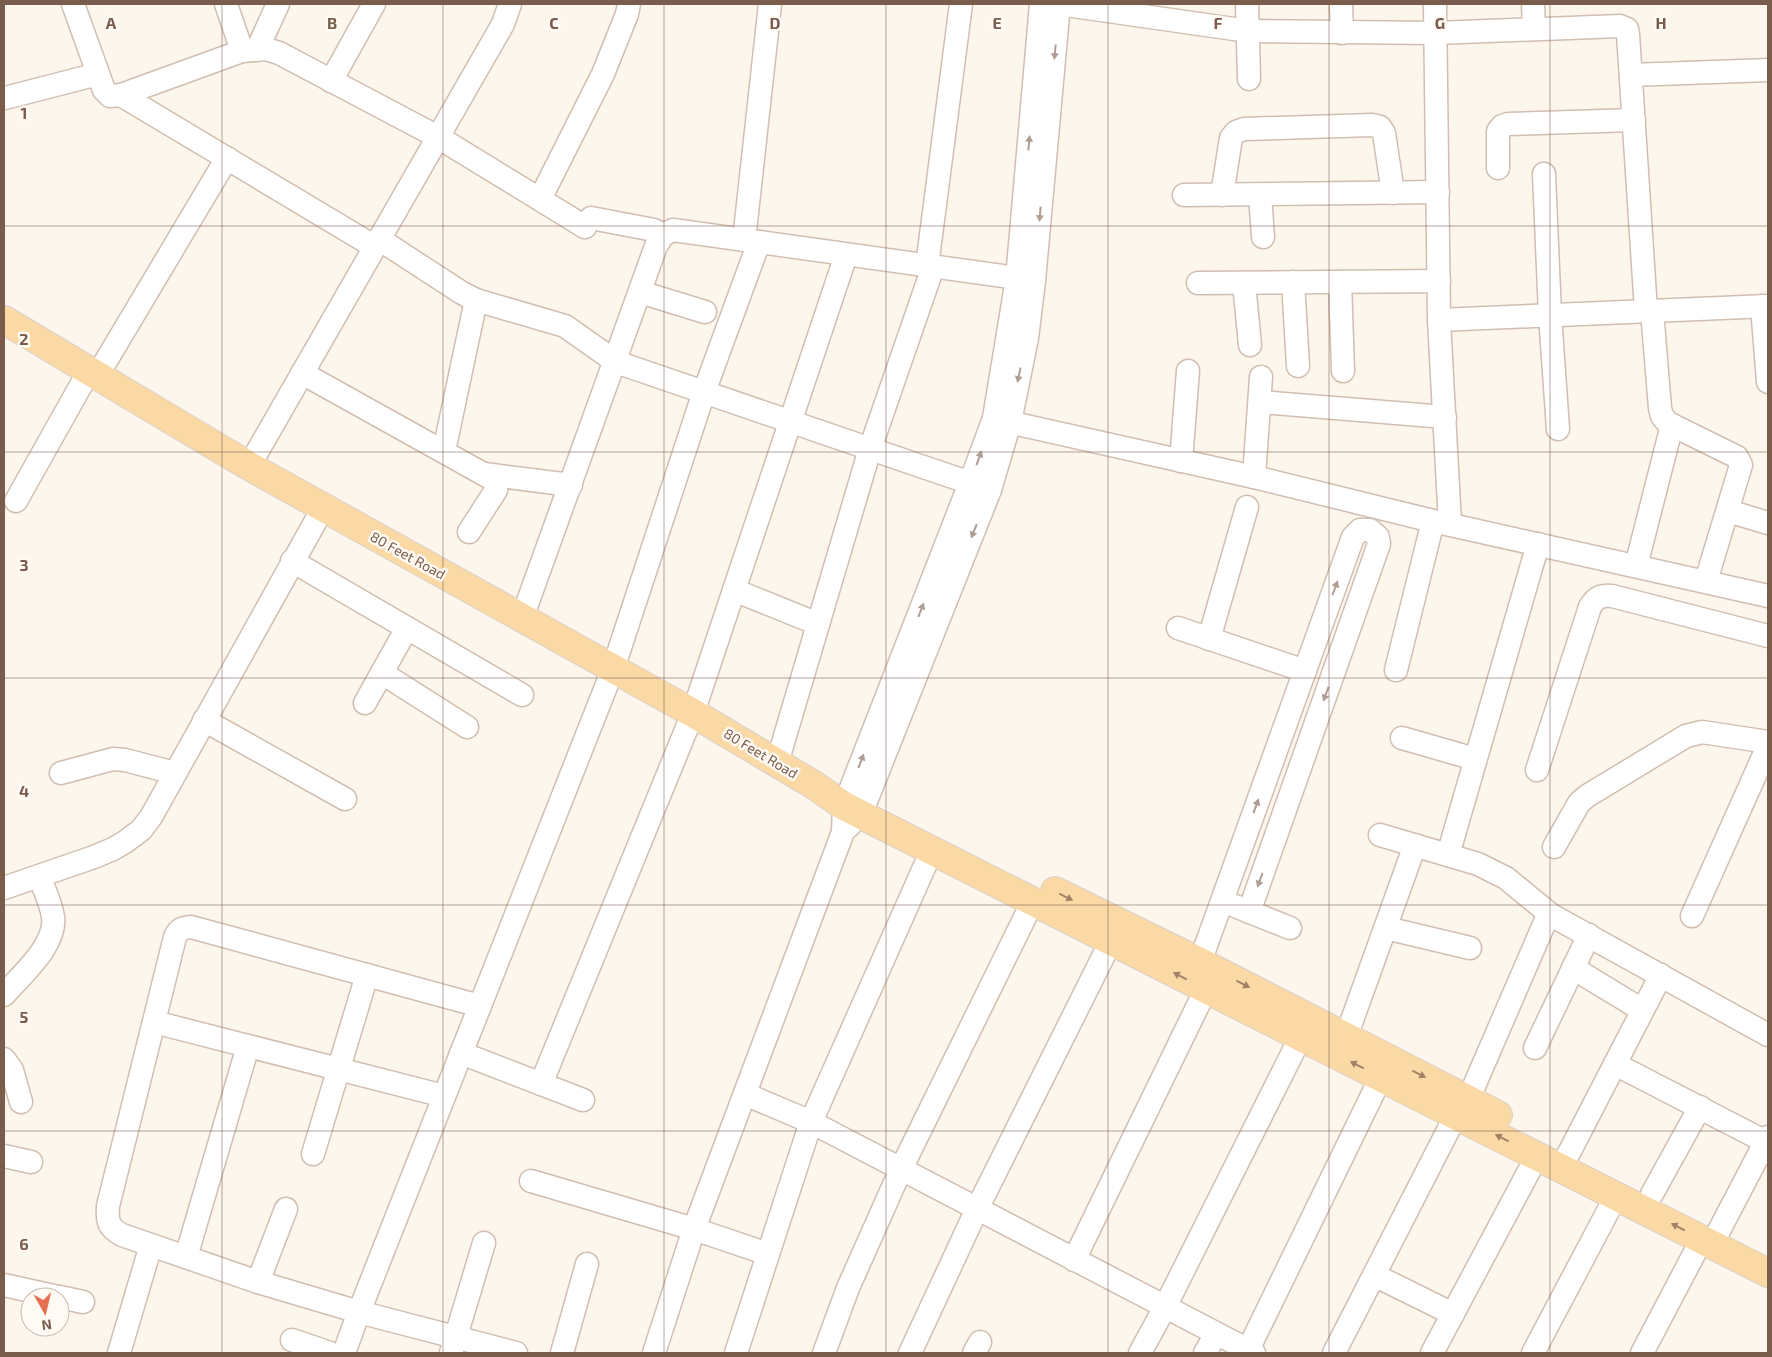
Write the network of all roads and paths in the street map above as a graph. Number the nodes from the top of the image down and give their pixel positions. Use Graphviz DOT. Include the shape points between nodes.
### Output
graph roads {
  1 [pos="73,4"];
  2 [pos="226,4"];
  3 [pos="278,4"];
  4 [pos="374,4"];
  5 [pos="510,4"];
  6 [pos="629,4"];
  7 [pos="770,4"];
  8 [pos="961,4"];
  9 [pos="1041,4"];
  10 [pos="1059,4"];
  11 [pos="1247,4"];
  12 [pos="1341,4"];
  13 [pos="1435,4"];
  14 [pos="1533,4"];
  15 [pos="1534,29"];
  16 [pos="1248,31"];
  17 [pos="1342,33"];
  18 [pos="1436,33"];
  19 [pos="250,51"];
  20 [pos="1768,70"];
  21 [pos="98,74"];
  22 [pos="1631,76"];
  23 [pos="1250,80"];
  24 [pos="331,81"];
  25 [pos="121,96"];
  26 [pos="4,100"];
  27 [pos="1634,120"];
  28 [pos="438,137"];
  29 [pos="227,158"];
  30 [pos="1498,168"];
  31 [pos="1544,174"];
  32 [pos="1438,192"];
  33 [pos="1393,193"];
  34 [pos="1260,194"];
  35 [pos="1184,195"];
  36 [pos="1222,195"];
  37 [pos="540,200"];
  38 [pos="663,235"];
  39 [pos="1262,237"];
  40 [pos="752,241"];
  41 [pos="377,243"];
  42 [pos="846,254"];
  43 [pos="930,266"];
  44 [pos="1026,280"];
  45 [pos="1439,281"];
  46 [pos="1293,282"];
  47 [pos="1340,282"];
  48 [pos="1198,283"];
  49 [pos="1244,283"];
  50 [pos="640,292"];
  51 [pos="476,300"];
  52 [pos="1765,306"];
  53 [pos="1649,311"];
  54 [pos="705,312"];
  55 [pos="1550,315"];
  56 [pos="4,320"];
  57 [pos="1439,320"];
  58 [pos="1250,345"];
  59 [pos="616,362"];
  60 [pos="1298,366"];
  61 [pos="1188,371"];
  62 [pos="1343,371"];
  63 [pos="302,373"];
  64 [pos="93,374"];
  65 [pos="1261,377"];
  66 [pos="1768,382"];
  67 [pos="704,392"];
  68 [pos="1260,402"];
  69 [pos="1445,417"];
  70 [pos="1002,420"];
  71 [pos="790,421"];
  72 [pos="1672,425"];
  73 [pos="1558,430"];
  74 [pos="870,449"];
  75 [pos="444,451"];
  76 [pos="1182,461"];
  77 [pos="249,466"];
  78 [pos="484,474"];
  79 [pos="1254,477"];
  80 [pos="571,485"];
  81 [pos="980,487"];
  82 [pos="16,501"];
  83 [pos="1368,505"];
  84 [pos="1247,507"];
  85 [pos="323,508"];
  86 [pos="1728,511"];
  87 [pos="1441,522"];
  88 [pos="1768,523"];
  89 [pos="1360,530"];
  90 [pos="469,532"];
  91 [pos="1538,544"];
  92 [pos="292,561"];
  93 [pos="1636,566"];
  94 [pos="1706,581"];
  95 [pos="734,590"];
  96 [pos="1768,596"];
  97 [pos="522,618"];
  98 [pos="1322,623"];
  99 [pos="818,624"];
  100 [pos="407,628"];
  101 [pos="1178,628"];
  102 [pos="1348,631"];
  103 [pos="1768,636"];
  104 [pos="1209,639"];
  105 [pos="1307,665"];
  106 [pos="613,669"];
  107 [pos="1334,670"];
  108 [pos="1396,670"];
  109 [pos="382,673"];
  110 [pos="522,695"];
  111 [pos="365,703"];
  112 [pos="1290,712"];
  113 [pos="693,713"];
  114 [pos="204,720"];
  115 [pos="1316,722"];
  116 [pos="467,727"];
  117 [pos="1402,738"];
  118 [pos="1768,742"];
  119 [pos="1768,746"];
  120 [pos="1475,759"];
  121 [pos="777,763"];
  122 [pos="1537,770"];
  123 [pos="61,773"];
  124 [pos="175,773"];
  125 [pos="344,799"];
  126 [pos="852,809"];
  127 [pos="1246,834"];
  128 [pos="1380,835"];
  129 [pos="1273,844"];
  130 [pos="1415,845"];
  131 [pos="1554,847"];
  132 [pos="931,852"];
  133 [pos="1448,856"];
  134 [pos="39,876"];
  135 [pos="4,888"];
  136 [pos="1032,901"];
  137 [pos="1222,902"];
  138 [pos="1249,912"];
  139 [pos="1551,915"];
  140 [pos="1692,916"];
  141 [pos="1290,928"];
  142 [pos="1386,928"];
  143 [pos="1589,935"];
  144 [pos="1111,941"];
  145 [pos="1470,948"];
  146 [pos="1200,962"];
  147 [pos="1573,968"];
  148 [pos="367,975"];
  149 [pos="1661,975"];
  150 [pos="1206,989"];
  151 [pos="4,995"];
  152 [pos="480,1006"];
  153 [pos="1642,1010"];
  154 [pos="154,1022"];
  155 [pos="1768,1035"];
  156 [pos="1301,1036"];
  157 [pos="1346,1037"];
  158 [pos="248,1046"];
  159 [pos="1536,1048"];
  160 [pos="461,1053"];
  161 [pos="4,1059"];
  162 [pos="1615,1064"];
  163 [pos="339,1069"];
  164 [pos="1381,1077"];
  165 [pos="541,1084"];
  166 [pos="745,1094"];
  167 [pos="444,1096"];
  168 [pos="583,1100"];
  169 [pos="21,1102"];
  170 [pos="1462,1107"];
  171 [pos="1700,1108"];
  172 [pos="811,1122"];
  173 [pos="1766,1145"];
  174 [pos="313,1154"];
  175 [pos="4,1156"];
  176 [pos="1555,1158"];
  177 [pos="31,1162"];
  178 [pos="901,1169"];
  179 [pos="531,1181"];
  180 [pos="1652,1194"];
  181 [pos="1616,1196"];
  182 [pos="286,1209"];
  183 [pos="977,1209"];
  184 [pos="694,1229"];
  185 [pos="1711,1237"];
  186 [pos="484,1243"];
  187 [pos="151,1245"];
  188 [pos="1768,1253"];
  189 [pos="768,1254"];
  190 [pos="186,1257"];
  191 [pos="1074,1260"];
  192 [pos="587,1264"];
  193 [pos="1768,1272"];
  194 [pos="1374,1275"];
  195 [pos="258,1282"];
  196 [pos="4,1285"];
  197 [pos="20,1288"];
  198 [pos="70,1299"];
  199 [pos="83,1302"];
  200 [pos="1166,1307"];
  201 [pos="359,1312"];
  202 [pos="1453,1314"];
  203 [pos="1216,1334"];
  204 [pos="292,1340"];
  205 [pos="453,1345"];
  206 [pos="1250,1352"];
  207 [pos="119,1353"];
  208 [pos="330,1353"];
  209 [pos="344,1353"];
  210 [pos="516,1353"];
  211 [pos="562,1353"];
  212 [pos="654,1353"];
  213 [pos="736,1353"];
  214 [pos="824,1353"];
  215 [pos="910,1353"];
  216 [pos="1140,1353"];
  217 [pos="1205,1353"];
  218 [pos="1334,1353"];
  219 [pos="1432,1353"];
  220 [pos="1533,1353"];
  221 [pos="1642,1353"];
  1 -- 21 [label="street"];
  2 -- 19 [label="street"];
  3 -- 19 [label="street"];
  4 -- 24 [label="street"];
  5 -- 28 [label="street" via="503,24"];
  6 -- 37 [label="street" via="603,74"];
  7 -- 40 [label="street"];
  8 -- 43 [label="street"];
  44 -- 9 [label="street, one-way"];
  10 -- 16 [label="street"];
  10 -- 44 [label="street, one-way"];
  11 -- 16 [label="street"];
  12 -- 17 [label="street"];
  13 -- 18 [label="street"];
  14 -- 15 [label="street"];
  15 -- 18 [label="street"];
  15 -- 22 [label="street" via="1620,26 1627,29"];
  16 -- 17 [label="street"];
  16 -- 23 [label="street"];
  17 -- 18 [label="street"];
  18 -- 32 [label="street"];
  19 -- 24 [label="street" via="266,49 279,53"];
  19 -- 25 [label="street"];
  20 -- 22 [label="street"];
  21 -- 25 [label="street" via="110,96"];
  21 -- 26 [label="street"];
  22 -- 27 [label="street"];
  24 -- 28 [label="street"];
  25 -- 29 [label="street"];
  27 -- 30 [label="street" via="1502,126 1498,131"];
  27 -- 53 [label="street"];
  28 -- 37 [label="street"];
  28 -- 41 [label="street"];
  29 -- 41 [label="street"];
  29 -- 64 [label="street"];
  31 -- 55 [label="street"];
  32 -- 33 [label="street"];
  32 -- 45 [label="street"];
  33 -- 34 [label="street"];
  33 -- 36 [label="street" via="1384,133 1380,127 1372,125 1244,129 1236,132 1231,138"];
  34 -- 36 [label="street"];
  34 -- 39 [label="street"];
  35 -- 36 [label="street"];
  37 -- 38 [label="street" via="588,222 654,230"];
  38 -- 40 [label="street" via="673,230"];
  38 -- 50 [label="street"];
  40 -- 42 [label="street"];
  40 -- 67 [label="street"];
  41 -- 51 [label="street"];
  41 -- 63 [label="street"];
  42 -- 43 [label="street"];
  42 -- 71 [label="street"];
  43 -- 44 [label="street"];
  43 -- 74 [label="street"];
  44 -- 70 [label="street" via="1027,338"];
  45 -- 47 [label="street"];
  45 -- 57 [label="street"];
  46 -- 47 [label="street"];
  46 -- 49 [label="street"];
  46 -- 60 [label="street"];
  47 -- 62 [label="street"];
  48 -- 49 [label="street"];
  49 -- 58 [label="street"];
  50 -- 54 [label="street"];
  50 -- 59 [label="street"];
  51 -- 59 [label="street" via="565,326"];
  51 -- 75 [label="street"];
  52 -- 53 [label="street"];
  52 -- 66 [label="street"];
  53 -- 55 [label="street"];
  53 -- 72 [label="street" via="1660,408 1662,416"];
  55 -- 57 [label="street"];
  55 -- 73 [label="street"];
  56 -- 64 [label="main road, 80 Feet Road"];
  57 -- 69 [label="street"];
  59 -- 67 [label="street"];
  59 -- 80 [label="street"];
  61 -- 76 [label="street"];
  63 -- 75 [label="street"];
  63 -- 77 [label="street"];
  64 -- 77 [label="main road, 80 Feet Road"];
  64 -- 82 [label="street"];
  65 -- 68 [label="street"];
  67 -- 71 [label="street"];
  67 -- 106 [label="street"];
  68 -- 69 [label="street"];
  68 -- 79 [label="street"];
  69 -- 87 [label="street"];
  70 -- 76 [label="street"];
  70 -- 81 [label="street"];
  71 -- 74 [label="street"];
  71 -- 95 [label="street"];
  72 -- 86 [label="street" via="1737,457 1741,465"];
  72 -- 93 [label="street"];
  74 -- 81 [label="street"];
  74 -- 99 [label="street"];
  75 -- 78 [label="street"];
  76 -- 79 [label="street"];
  77 -- 85 [label="main road, 80 Feet Road"];
  78 -- 80 [label="street"];
  78 -- 90 [label="street" via="496,481 496,490"];
  79 -- 83 [label="street"];
  80 -- 97 [label="street"];
  81 -- 126 [label="street"];
  83 -- 87 [label="street"];
  83 -- 89 [label="street"];
  84 -- 104 [label="street"];
  85 -- 92 [label="street"];
  85 -- 97 [label="main road, 80 Feet Road"];
  86 -- 88 [label="street"];
  86 -- 94 [label="street"];
  87 -- 91 [label="street"];
  87 -- 108 [label="street"];
  98 -- 89 [label="street, one-way" via="1353,537"];
  89 -- 102 [label="street" via="1370,530 1378,537 1379,544"];
  91 -- 93 [label="street"];
  91 -- 120 [label="street"];
  92 -- 100 [label="street"];
  92 -- 114 [label="street"];
  93 -- 94 [label="street"];
  94 -- 96 [label="street"];
  95 -- 99 [label="street"];
  95 -- 113 [label="street"];
  97 -- 106 [label="main road, 80 Feet Road"];
  98 -- 102 [label="street"];
  98 -- 105 [label="street"];
  99 -- 121 [label="street"];
  100 -- 109 [label="street"];
  100 -- 110 [label="street"];
  101 -- 104 [label="street"];
  102 -- 107 [label="street"];
  103 -- 122 [label="street" via="1612,596 1602,595 1595,599"];
  104 -- 105 [label="street"];
  105 -- 107 [label="street"];
  105 -- 112 [label="street"];
  106 -- 113 [label="main road, 80 Feet Road"];
  106 -- 152 [label="street"];
  107 -- 115 [label="street, one-way"];
  109 -- 111 [label="street"];
  109 -- 116 [label="street"];
  112 -- 115 [label="street"];
  127 -- 112 [label="street, one-way"];
  113 -- 121 [label="main road, 80 Feet Road"];
  113 -- 165 [label="street"];
  114 -- 124 [label="street"];
  114 -- 125 [label="street"];
  115 -- 129 [label="street"];
  117 -- 120 [label="street"];
  118 -- 131 [label="street" via="1702,732 1686,736 1587,796 1579,803"];
  119 -- 140 [label="street"];
  120 -- 133 [label="street"];
  121 -- 126 [label="main road, 80 Feet Road"];
  123 -- 124 [label="street" via="102,761 125,760"];
  124 -- 134 [label="street" via="141,830 94,857"];
  126 -- 132 [label="main road"];
  126 -- 146 [label="main road, one-way"];
  126 -- 166 [label="street"];
  127 -- 129 [label="street"];
  127 -- 137 [label="street"];
  128 -- 130 [label="street"];
  129 -- 138 [label="street, one-way"];
  130 -- 133 [label="street"];
  130 -- 142 [label="street"];
  132 -- 136 [label="main road"];
  132 -- 172 [label="street"];
  133 -- 139 [label="street" via="1478,864 1506,878"];
  134 -- 135 [label="street"];
  134 -- 151 [label="street" via="53,915 51,938"];
  136 -- 144 [label="main road"];
  136 -- 178 [label="street"];
  137 -- 138 [label="street"];
  137 -- 146 [label="street"];
  138 -- 141 [label="street"];
  139 -- 143 [label="street"];
  139 -- 170 [label="street"];
  142 -- 145 [label="street"];
  142 -- 157 [label="street"];
  143 -- 147 [label="street"];
  143 -- 149 [label="street"];
  150 -- 144 [label="main road, one-way"];
  144 -- 183 [label="street"];
  146 -- 157 [label="main road, one-way"];
  147 -- 153 [label="street"];
  147 -- 159 [label="street"];
  148 -- 152 [label="street"];
  148 -- 154 [label="street" via="191,927 183,928 175,937"];
  148 -- 163 [label="street"];
  149 -- 153 [label="street"];
  149 -- 155 [label="street"];
  150 -- 156 [label="main road"];
  150 -- 191 [label="street"];
  152 -- 160 [label="street"];
  153 -- 162 [label="street"];
  154 -- 158 [label="street"];
  154 -- 187 [label="street" via="107,1219 113,1230"];
  164 -- 156 [label="main road, one-way"];
  156 -- 200 [label="street"];
  157 -- 170 [label="main road, one-way"];
  158 -- 163 [label="street"];
  158 -- 190 [label="street"];
  160 -- 165 [label="street"];
  160 -- 167 [label="street"];
  161 -- 169 [label="street" via="12,1070"];
  162 -- 171 [label="street"];
  162 -- 176 [label="street"];
  163 -- 167 [label="street"];
  163 -- 174 [label="street"];
  164 -- 170 [label="main road"];
  164 -- 206 [label="street"];
  165 -- 168 [label="street"];
  166 -- 172 [label="street"];
  166 -- 184 [label="street"];
  167 -- 201 [label="street"];
  170 -- 176 [label="main road"];
  170 -- 194 [label="street"];
  171 -- 173 [label="street"];
  171 -- 180 [label="street"];
  172 -- 178 [label="street"];
  172 -- 189 [label="street"];
  173 -- 185 [label="street"];
  175 -- 177 [label="street"];
  176 -- 180 [label="main road"];
  176 -- 181 [label="main road"];
  176 -- 202 [label="street"];
  178 -- 183 [label="street"];
  178 -- 214 [label="street" via="848,1288"];
  179 -- 184 [label="street"];
  180 -- 185 [label="main road"];
  185 -- 181 [label="main road, one-way"];
  181 -- 220 [label="street"];
  182 -- 195 [label="street"];
  183 -- 191 [label="street"];
  183 -- 215 [label="street"];
  184 -- 189 [label="street"];
  184 -- 212 [label="street"];
  185 -- 188 [label="main road"];
  185 -- 193 [label="main road"];
  185 -- 221 [label="street"];
  186 -- 205 [label="street"];
  187 -- 190 [label="street"];
  187 -- 207 [label="street"];
  189 -- 213 [label="street"];
  190 -- 195 [label="street"];
  191 -- 200 [label="street"];
  192 -- 211 [label="street"];
  194 -- 202 [label="street"];
  194 -- 218 [label="street"];
  195 -- 201 [label="street"];
  196 -- 197 [label="street"];
  198 -- 199 [label="street"];
  200 -- 203 [label="street"];
  200 -- 216 [label="street"];
  201 -- 205 [label="street"];
  201 -- 209 [label="street"];
  202 -- 219 [label="street"];
  203 -- 206 [label="street"];
  203 -- 217 [label="street"];
  204 -- 208 [label="street"];
  205 -- 210 [label="street"];
}
